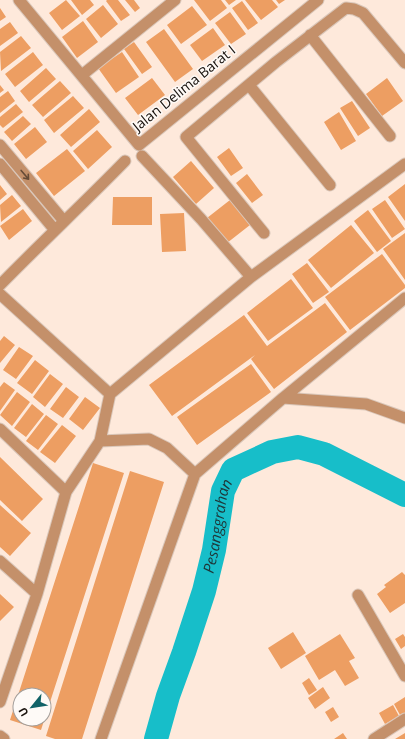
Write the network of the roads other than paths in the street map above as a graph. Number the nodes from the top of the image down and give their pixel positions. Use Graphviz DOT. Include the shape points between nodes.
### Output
graph roads {
  1 [pos="175,0"];
  2 [pos="318,0"];
  3 [pos="25,2"];
  4 [pos="310,35"];
  5 [pos="405,63"];
  6 [pos="82,75"];
  7 [pos="249,85"];
  8 [pos="390,136"];
  9 [pos="0,145"];
  10 [pos="142,156"];
  11 [pos="125,161"];
  12 [pos="0,164"];
  13 [pos="405,164"];
  14 [pos="330,185"];
  15 [pos="63,220"];
  16 [pos="54,229"];
  17 [pos="264,233"];
  18 [pos="251,277"];
  19 [pos="0,285"];
  20 [pos="0,294"];
  21 [pos="405,298"];
  22 [pos="110,394"];
  23 [pos="283,398"];
  24 [pos="405,418"];
  25 [pos="0,429"];
  26 [pos="100,441"];
  27 [pos="196,474"];
  28 [pos="66,492"];
  29 [pos="0,561"];
  30 [pos="37,594"];
  31 [pos="358,595"];
  32 [pos="405,676"];
  33 [pos="0,702"];
  34 [pos="405,719"];
  35 [pos="0,736"];
  36 [pos="4,739"];
  37 [pos="101,739"];
  38 [pos="374,739"];
  1 -- 6 [label="street"];
  2 -- 6 [label="street, Jalan Delima Barat I" via="139,145"];
  3 -- 6 [label="street, Jalan Delima Barat I"];
  4 -- 5 [label="street" via="346,8 354,9 363,13"];
  4 -- 7 [label="street"];
  4 -- 8 [label="street"];
  7 -- 14 [label="street"];
  7 -- 17 [label="street" via="186,137"];
  9 -- 15 [label="street, one-way"];
  10 -- 18 [label="street"];
  11 -- 15 [label="street" via="79,208"];
  12 -- 16 [label="street"];
  13 -- 18 [label="street"];
  15 -- 16 [label="street"];
  16 -- 19 [label="street"];
  18 -- 22 [label="street"];
  20 -- 22 [label="street"];
  21 -- 23 [label="street"];
  22 -- 26 [label="street"];
  23 -- 24 [label="street" via="366,404"];
  23 -- 27 [label="street"];
  25 -- 28 [label="street"];
  26 -- 27 [label="street" via="149,439 167,448"];
  26 -- 28 [label="street"];
  27 -- 37 [label="street"];
  28 -- 30 [label="street"];
  29 -- 30 [label="street"];
  30 -- 33 [label="street"];
  31 -- 32 [label="street"];
  34 -- 38 [label="street"];
  35 -- 36 [label="street"];
}
